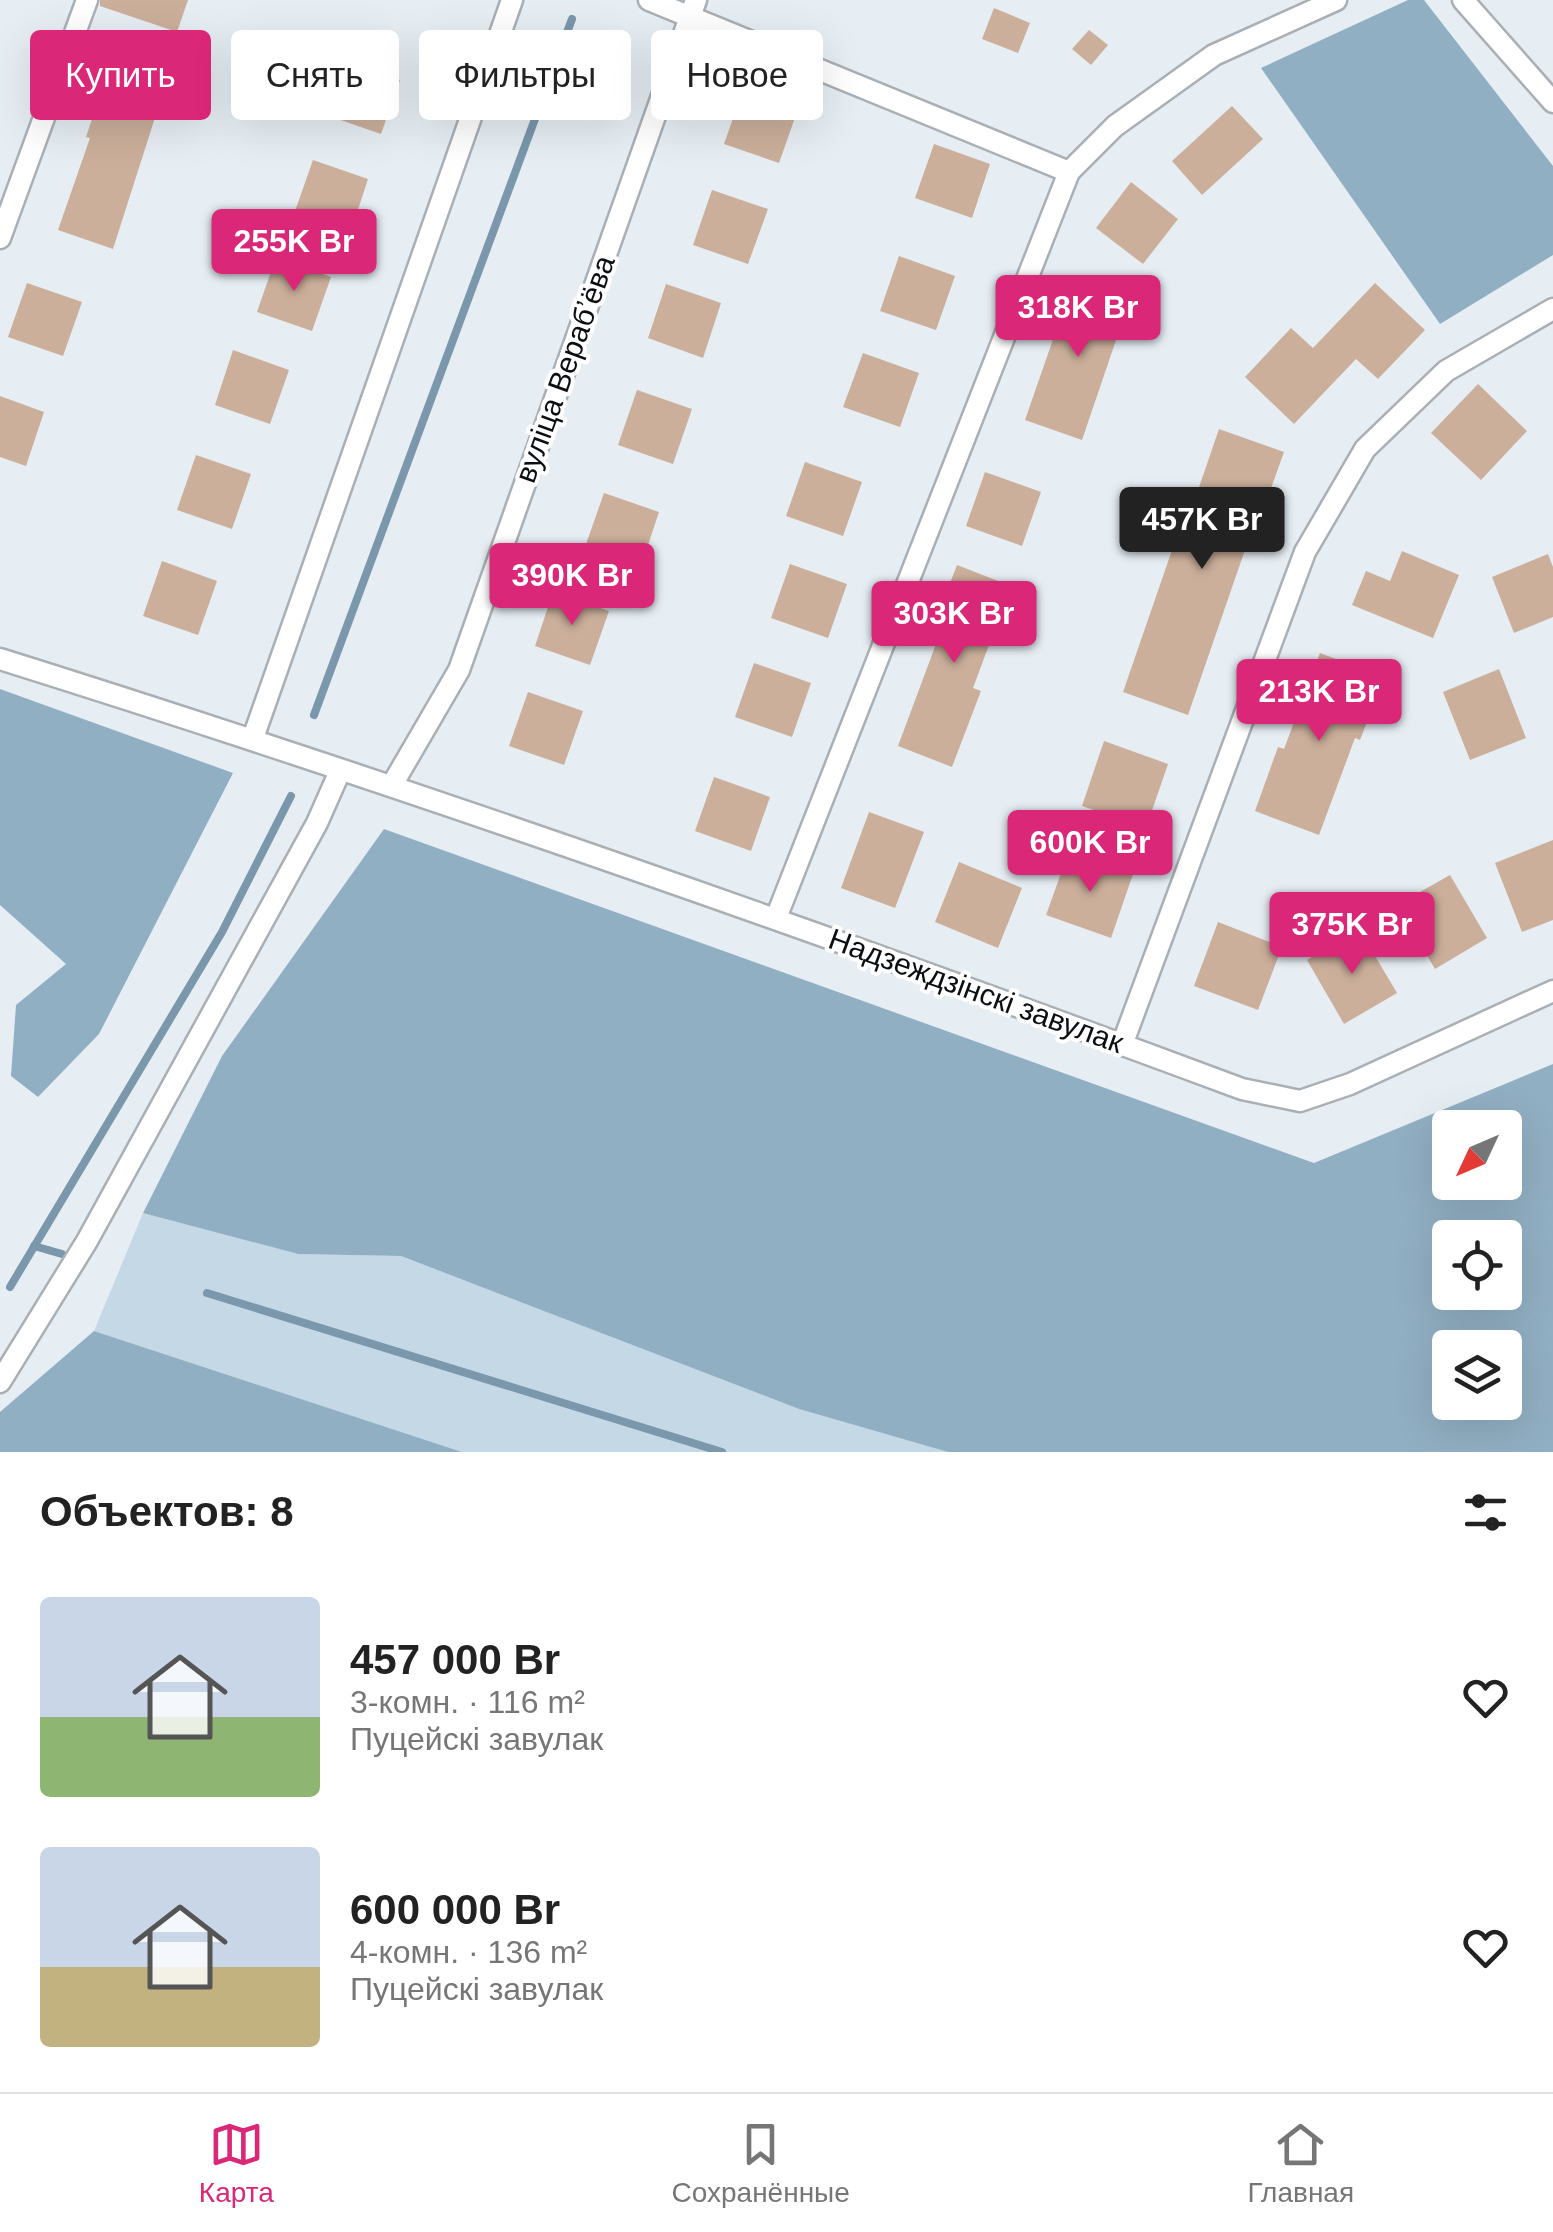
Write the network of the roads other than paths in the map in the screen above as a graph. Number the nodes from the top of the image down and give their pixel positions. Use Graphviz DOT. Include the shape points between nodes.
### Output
graph roads {
  1 [pos="87,0"];
  2 [pos="512,0"];
  3 [pos="649,0"];
  4 [pos="1336,0"];
  5 [pos="1462,0"];
  6 [pos="694,8"];
  7 [pos="1553,102"];
  8 [pos="1068,172"];
  9 [pos="0,238"];
  10 [pos="1553,309"];
  11 [pos="0,659"];
  12 [pos="253,738"];
  13 [pos="340,770"];
  14 [pos="392,785"];
  15 [pos="776,918"];
  16 [pos="1553,990"];
  17 [pos="1122,1044"];
  18 [pos="0,1382"];
  1 -- 9 [label="street"];
  2 -- 12 [label="street"];
  3 -- 6 [label="street"];
  4 -- 8 [label="street" via="1214,55 1115,126"];
  5 -- 7 [label="street"];
  6 -- 8 [label="street"];
  6 -- 14 [label="street, вуліца Верабʼёва" via="458,670"];
  8 -- 15 [label="street"];
  10 -- 17 [label="street" via="1446,370 1365,449 1304,552"];
  11 -- 12 [label="street, Надзеждзінскі завулак"];
  12 -- 13 [label="street, Надзеждзінскі завулак"];
  13 -- 14 [label="street, Надзеждзінскі завулак"];
  13 -- 18 [label="street" via="87,1241"];
  14 -- 15 [label="street, Надзеждзінскі завулак"];
  15 -- 17 [label="street, Надзеждзінскі завулак"];
  16 -- 17 [label="street, Надзеждзінскі завулак" via="1350,1084 1300,1100 1242,1089"];
}
